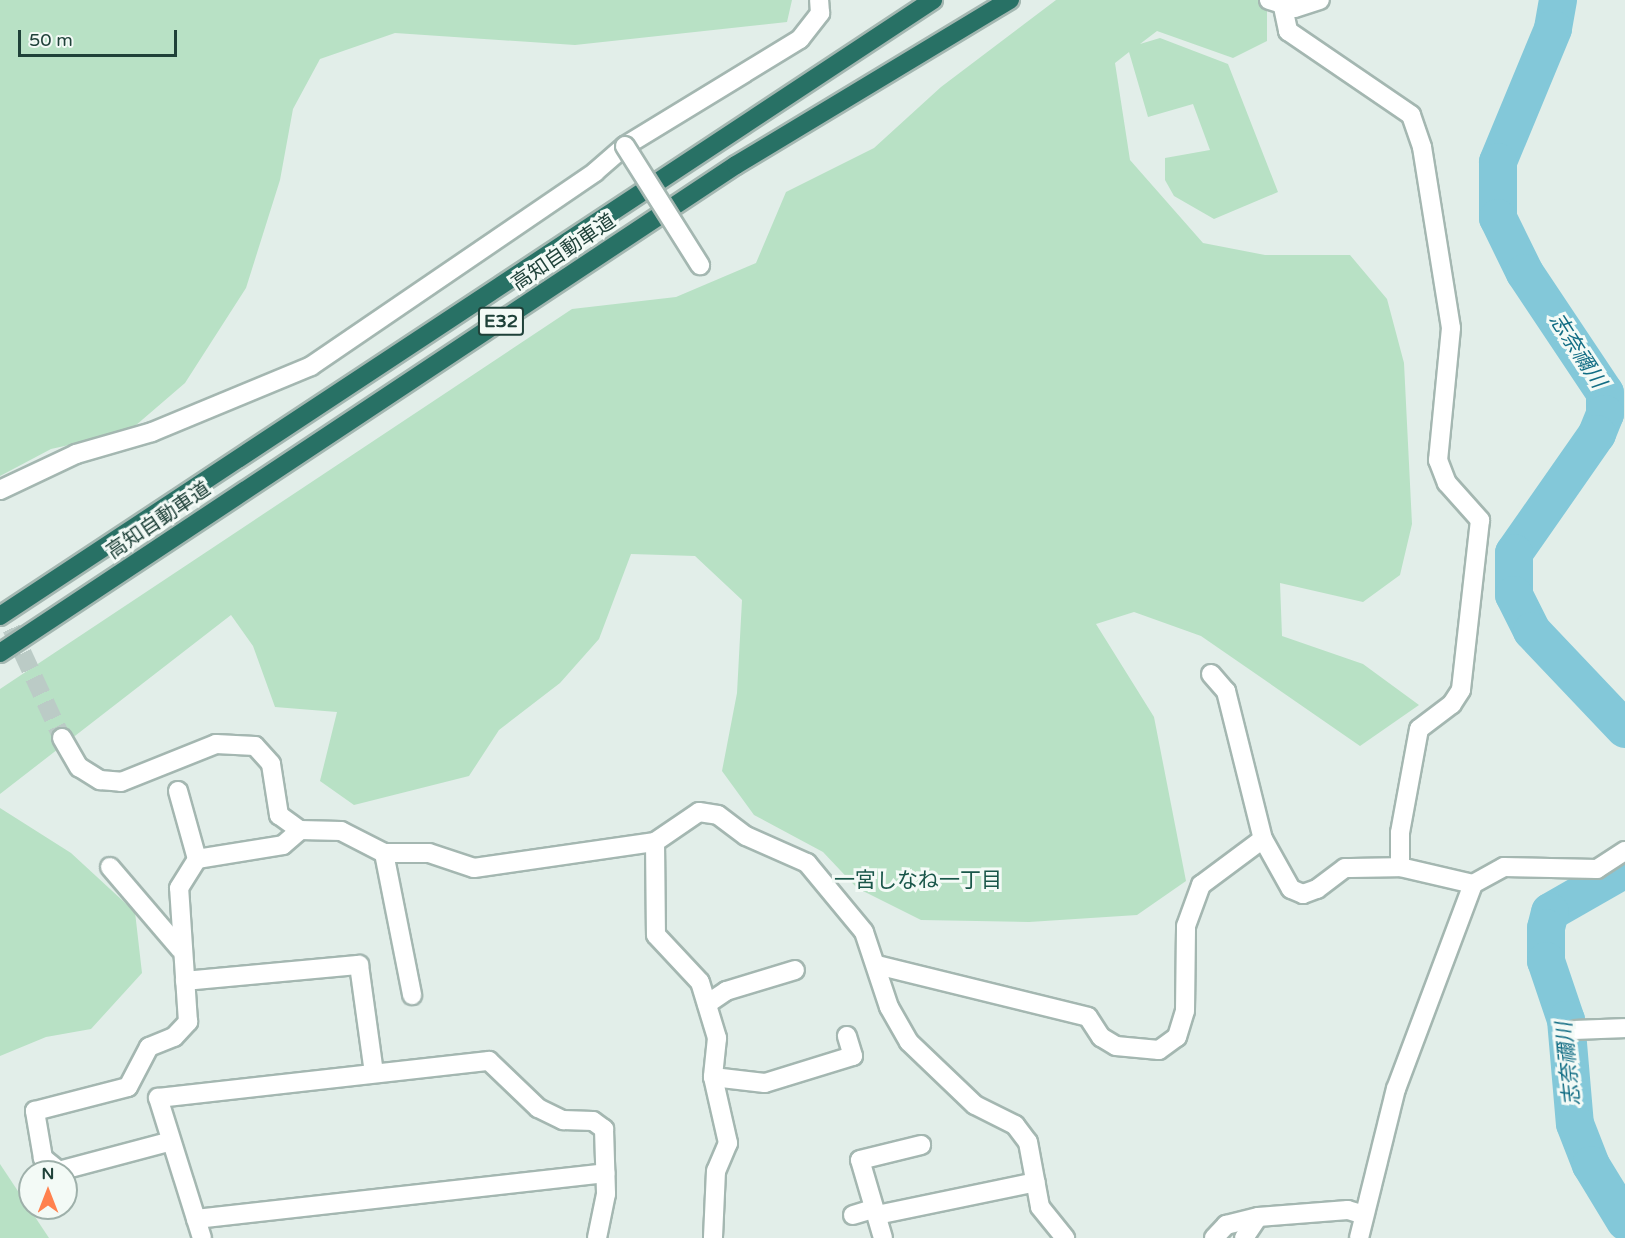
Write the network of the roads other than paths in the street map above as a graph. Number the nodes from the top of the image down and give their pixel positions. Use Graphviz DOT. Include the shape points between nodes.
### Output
graph roads {
  1 [pos="819,0"];
  2 [pos="933,0"];
  3 [pos="1010,0"];
  4 [pos="1320,0"];
  5 [pos="1276,3"];
  6 [pos="625,146"];
  7 [pos="700,265"];
  8 [pos="0,490"];
  9 [pos="0,616"];
  10 [pos="0,654"];
  11 [pos="1211,674"];
  12 [pos="62,738"];
  13 [pos="178,791"];
  14 [pos="300,830"];
  15 [pos="1263,839"];
  16 [pos="655,842"];
  17 [pos="1625,851"];
  18 [pos="384,853"];
  19 [pos="197,859"];
  20 [pos="110,867"];
  21 [pos="1400,867"];
  22 [pos="1473,884"];
  23 [pos="180,949"];
  24 [pos="877,965"];
  25 [pos="795,970"];
  26 [pos="185,981"];
  27 [pos="412,995"];
  28 [pos="707,1004"];
  29 [pos="1625,1028"];
  30 [pos="1576,1030"];
  31 [pos="847,1036"];
  32 [pos="374,1073"];
  33 [pos="713,1077"];
  34 [pos="168,1142"];
  35 [pos="921,1145"];
  36 [pos="605,1173"];
  37 [pos="1036,1182"];
  38 [pos="875,1212"];
  39 [pos="1361,1214"];
  40 [pos="853,1215"];
  41 [pos="1258,1217"];
  42 [pos="196,1219"];
  43 [pos="202,1238"];
  44 [pos="597,1238"];
  45 [pos="713,1238"];
  46 [pos="883,1238"];
  47 [pos="1065,1238"];
  48 [pos="1214,1238"];
  49 [pos="1244,1238"];
  50 [pos="1359,1238"];
  1 -- 6 [label="street" via="820,13 800,39"];
  2 -- 9 [label="highway, 高知自動車道 / E32"];
  3 -- 10 [label="highway, 高知自動車道 / E32" via="736,165"];
  4 -- 5 [label="street"];
  5 -- 21 [label="street" via="1288,31 1399,103 1414,121 1451,328 1438,460 1447,483 1480,520 1461,690 1452,704 1419,729 1400,832"];
  6 -- 7 [label="street, bridge"];
  6 -- 8 [label="street" via="595,172 310,366 152,432 76,454"];
  11 -- 15 [label="street" via="1226,692"];
  12 -- 14 [label="street" via="79,767 100,780 121,782 216,744 255,746 271,765 279,815"];
  13 -- 19 [label="street"];
  14 -- 18 [label="street" via="341,831"];
  14 -- 19 [label="street" via="283,845"];
  15 -- 21 [label="street" via="1282,879 1304,894 1345,868"];
  15 -- 24 [label="street" via="1200,885 1186,926 1185,1011 1177,1037 1159,1050 1116,1046 1101,1037 1088,1017"];
  16 -- 18 [label="street" via="474,868 429,853"];
  16 -- 24 [label="street" via="699,812 718,814 746,836 807,863 864,932"];
  16 -- 28 [label="street" via="656,935 700,982"];
  17 -- 22 [label="street" via="1597,869 1504,867"];
  18 -- 27 [label="street"];
  19 -- 23 [label="street" via="179,888"];
  20 -- 23 [label="street"];
  21 -- 22 [label="street"];
  22 -- 39 [label="street" via="1396,1089"];
  23 -- 26 [label="street"];
  24 -- 37 [label="street" via="889,1007 909,1042 975,1105 1015,1125 1028,1142"];
  25 -- 28 [label="street" via="726,991"];
  26 -- 32 [label="street" via="359,965"];
  26 -- 34 [label="street" via="188,1022 174,1037 149,1047 128,1087 35,1111 43,1158 59,1171"];
  28 -- 33 [label="street" via="717,1038"];
  29 -- 30 [label="street"];
  31 -- 33 [label="street" via="853,1056 765,1083"];
  32 -- 34 [label="street" via="158,1098"];
  32 -- 36 [label="street" via="489,1061 538,1108 563,1120 593,1121 604,1129"];
  33 -- 45 [label="street" via="728,1143 716,1171"];
  34 -- 42 [label="street"];
  35 -- 38 [label="street" via="860,1160"];
  36 -- 42 [label="street"];
  36 -- 44 [label="street"];
  37 -- 38 [label="street"];
  37 -- 47 [label="street" via="1040,1207"];
  38 -- 40 [label="street"];
  38 -- 46 [label="street"];
  39 -- 41 [label="street" via="1348,1210"];
  39 -- 50 [label="street"];
  41 -- 48 [label="street" via="1226,1225"];
  41 -- 49 [label="street"];
  42 -- 43 [label="street"];
}
